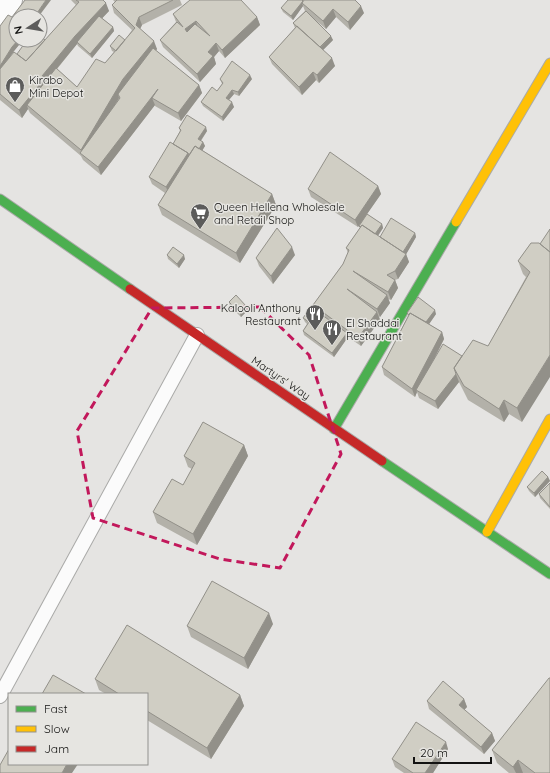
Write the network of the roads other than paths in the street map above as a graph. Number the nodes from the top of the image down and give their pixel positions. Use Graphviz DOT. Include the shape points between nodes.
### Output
graph roads {
  1 [pos="11,0"];
  2 [pos="0,18"];
  3 [pos="550,63"];
  4 [pos="0,199"];
  5 [pos="197,335"];
  6 [pos="550,419"];
  7 [pos="334,428"];
  8 [pos="487,532"];
  9 [pos="550,574"];
  10 [pos="0,696"];
  1 -- 2 [label="street"];
  3 -- 7 [label="main road"];
  4 -- 5 [label="main road, Martyrs' Way"];
  5 -- 7 [label="main road, Martyrs' Way"];
  5 -- 10 [label="lane"];
  6 -- 8 [label="main road"];
  7 -- 8 [label="main road, Martyrs' Way"];
  8 -- 9 [label="main road, Martyrs' Way"];
}
